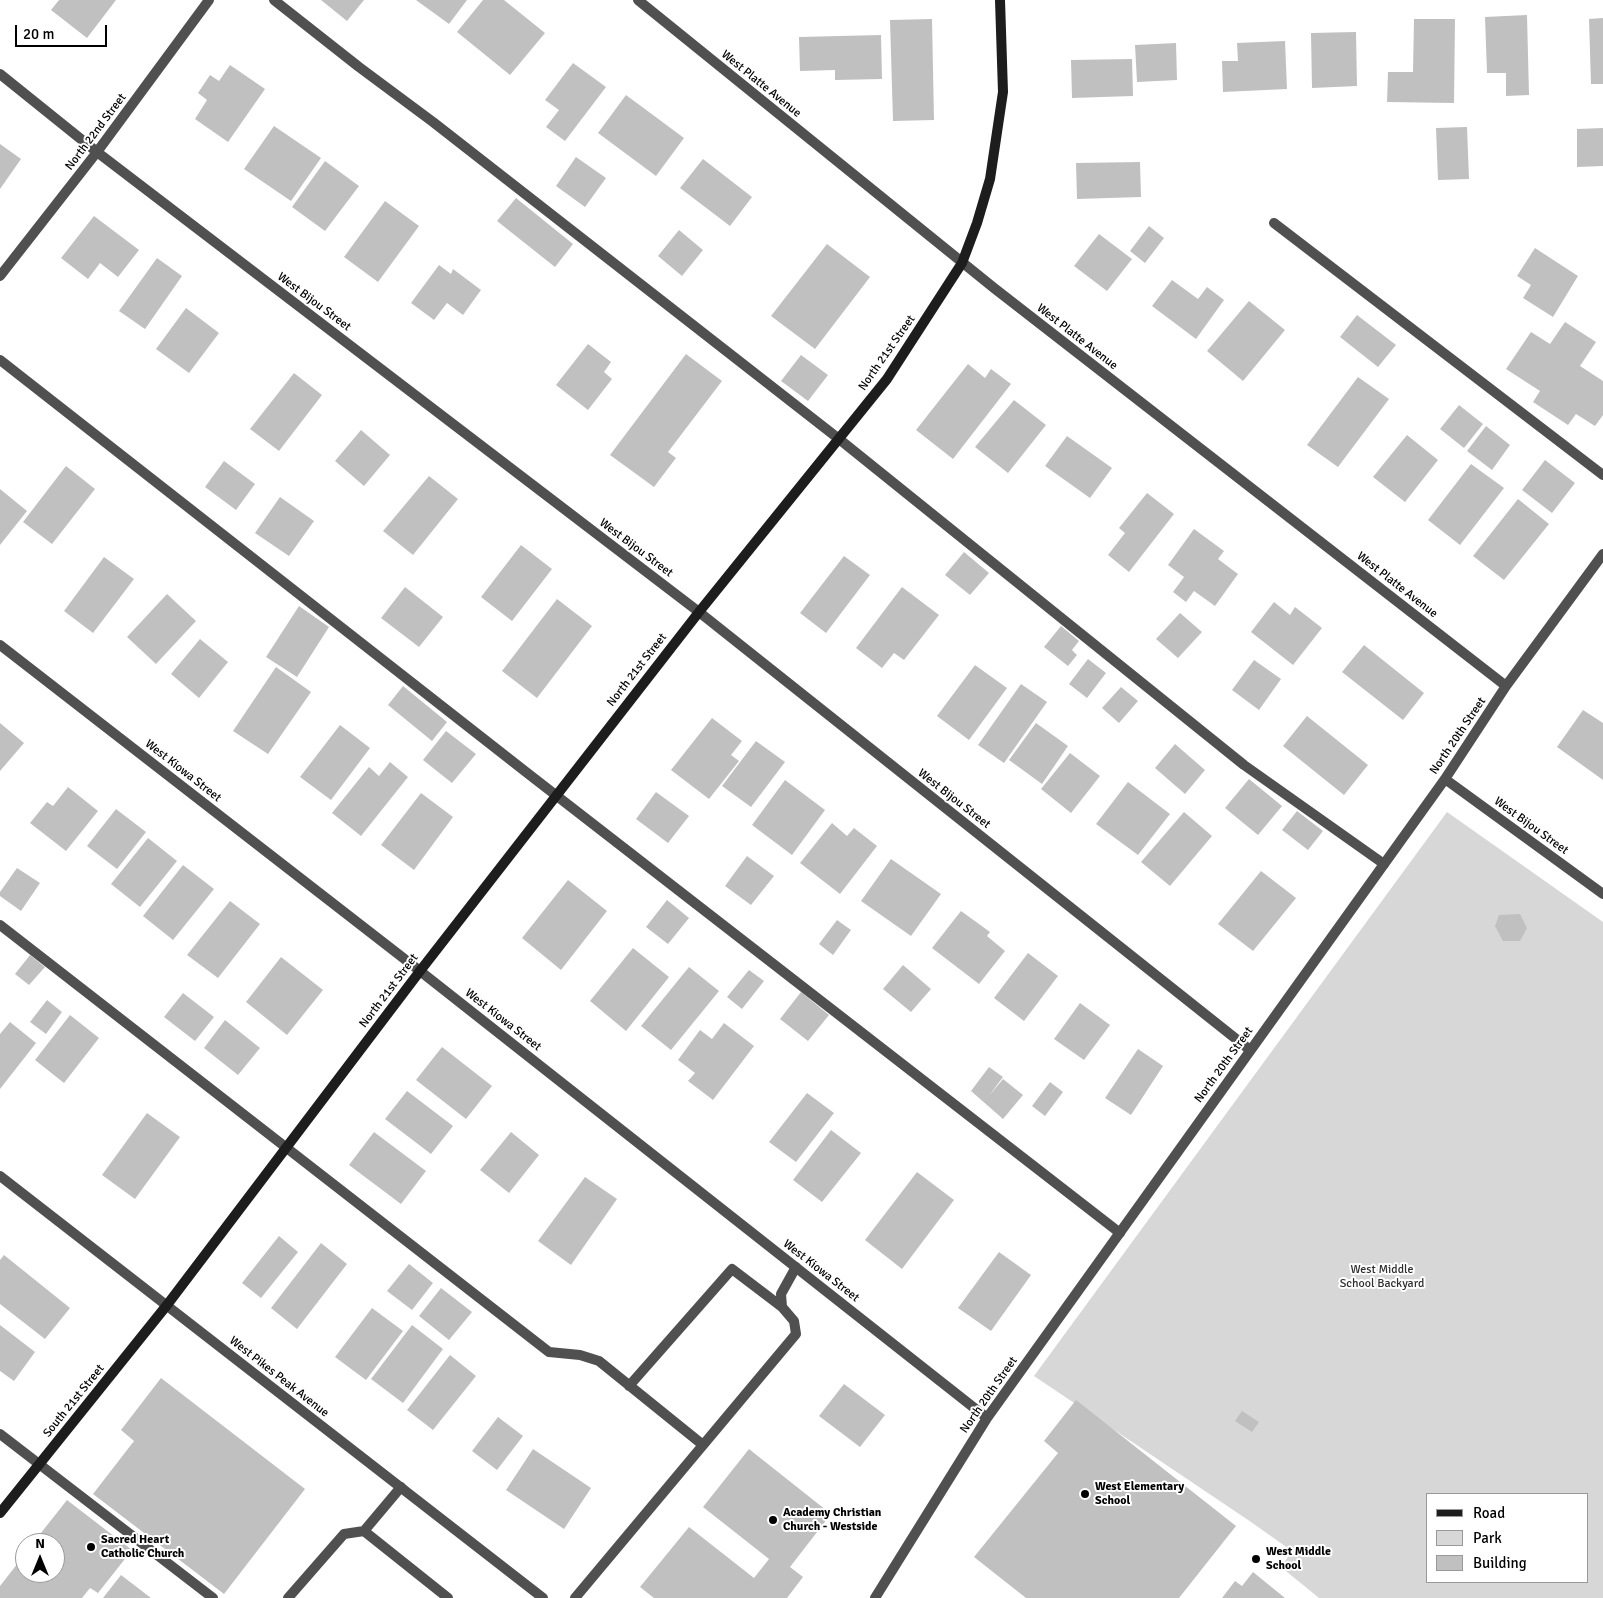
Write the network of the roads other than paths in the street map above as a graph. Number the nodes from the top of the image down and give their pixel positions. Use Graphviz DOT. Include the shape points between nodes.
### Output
graph roads {
  1 [pos="209,0"];
  2 [pos="274,0"];
  3 [pos="638,0"];
  4 [pos="1000,0"];
  5 [pos="0,74"];
  6 [pos="97,152"];
  7 [pos="1274,223"];
  8 [pos="962,263"];
  9 [pos="0,276"];
  10 [pos="0,360"];
  11 [pos="838,439"];
  12 [pos="1603,475"];
  13 [pos="1602,556"];
  14 [pos="698,612"];
  15 [pos="0,645"];
  16 [pos="1506,686"];
  17 [pos="1445,779"];
  18 [pos="556,795"];
  19 [pos="1384,864"];
  20 [pos="1603,894"];
  21 [pos="0,925"];
  22 [pos="420,971"];
  23 [pos="1250,1050"];
  24 [pos="286,1147"];
  25 [pos="0,1176"];
  26 [pos="1120,1233"];
  27 [pos="796,1267"];
  28 [pos="167,1305"];
  29 [pos="782,1307"];
  30 [pos="629,1386"];
  31 [pos="987,1418"];
  32 [pos="0,1434"];
  33 [pos="702,1445"];
  34 [pos="39,1464"];
  35 [pos="401,1487"];
  36 [pos="0,1513"];
  37 [pos="364,1531"];
  38 [pos="213,1598"];
  39 [pos="288,1598"];
  40 [pos="448,1598"];
  41 [pos="543,1598"];
  42 [pos="575,1598"];
  43 [pos="875,1598"];
  1 -- 6 [label="street, North 22nd Street"];
  2 -- 11 [label="street"];
  3 -- 8 [label="street, West Platte Avenue"];
  4 -- 8 [label="main road, North 21st Street" via="1003,92 996,144 988,188"];
  5 -- 6 [label="street, West Bijou Street"];
  6 -- 9 [label="street, North 22nd Street"];
  6 -- 14 [label="street, West Bijou Street"];
  7 -- 12 [label="street"];
  8 -- 11 [label="main road, North 21st Street" via="887,379"];
  8 -- 16 [label="street, West Platte Avenue"];
  10 -- 18 [label="street"];
  11 -- 14 [label="main road, North 21st Street"];
  11 -- 19 [label="street" via="1244,765"];
  13 -- 16 [label="street, North 20th Street"];
  14 -- 18 [label="main road, North 21st Street"];
  14 -- 23 [label="street, West Bijou Street"];
  15 -- 22 [label="street, West Kiowa Street"];
  16 -- 17 [label="street, North 20th Street"];
  17 -- 19 [label="street, North 20th Street"];
  17 -- 20 [label="street, West Bijou Street"];
  18 -- 22 [label="main road, North 21st Street"];
  18 -- 26 [label="street"];
  19 -- 23 [label="street, North 20th Street"];
  21 -- 24 [label="street"];
  22 -- 24 [label="main road, North 21st Street"];
  22 -- 27 [label="street, West Kiowa Street"];
  23 -- 26 [label="street, North 20th Street"];
  24 -- 28 [label="main road, North 21st Street"];
  24 -- 30 [label="street" via="549,1352 580,1355 599,1362"];
  25 -- 28 [label="street, West Pikes Peak Avenue"];
  26 -- 31 [label="street, North 20th Street"];
  27 -- 29 [label="street" via="781,1294"];
  27 -- 31 [label="street, West Kiowa Street"];
  28 -- 34 [label="main road, South 21st Street"];
  28 -- 35 [label="street, West Pikes Peak Avenue"];
  29 -- 30 [label="street" via="732,1269"];
  29 -- 33 [label="street" via="794,1322 796,1334"];
  30 -- 33 [label="street"];
  31 -- 43 [label="street, North 20th Street"];
  32 -- 34 [label="street"];
  33 -- 42 [label="street"];
  34 -- 36 [label="main road, South 21st Street"];
  34 -- 38 [label="street"];
  35 -- 37 [label="street"];
  35 -- 41 [label="street, West Pikes Peak Avenue"];
  37 -- 39 [label="street" via="344,1534"];
  37 -- 40 [label="street"];
}
